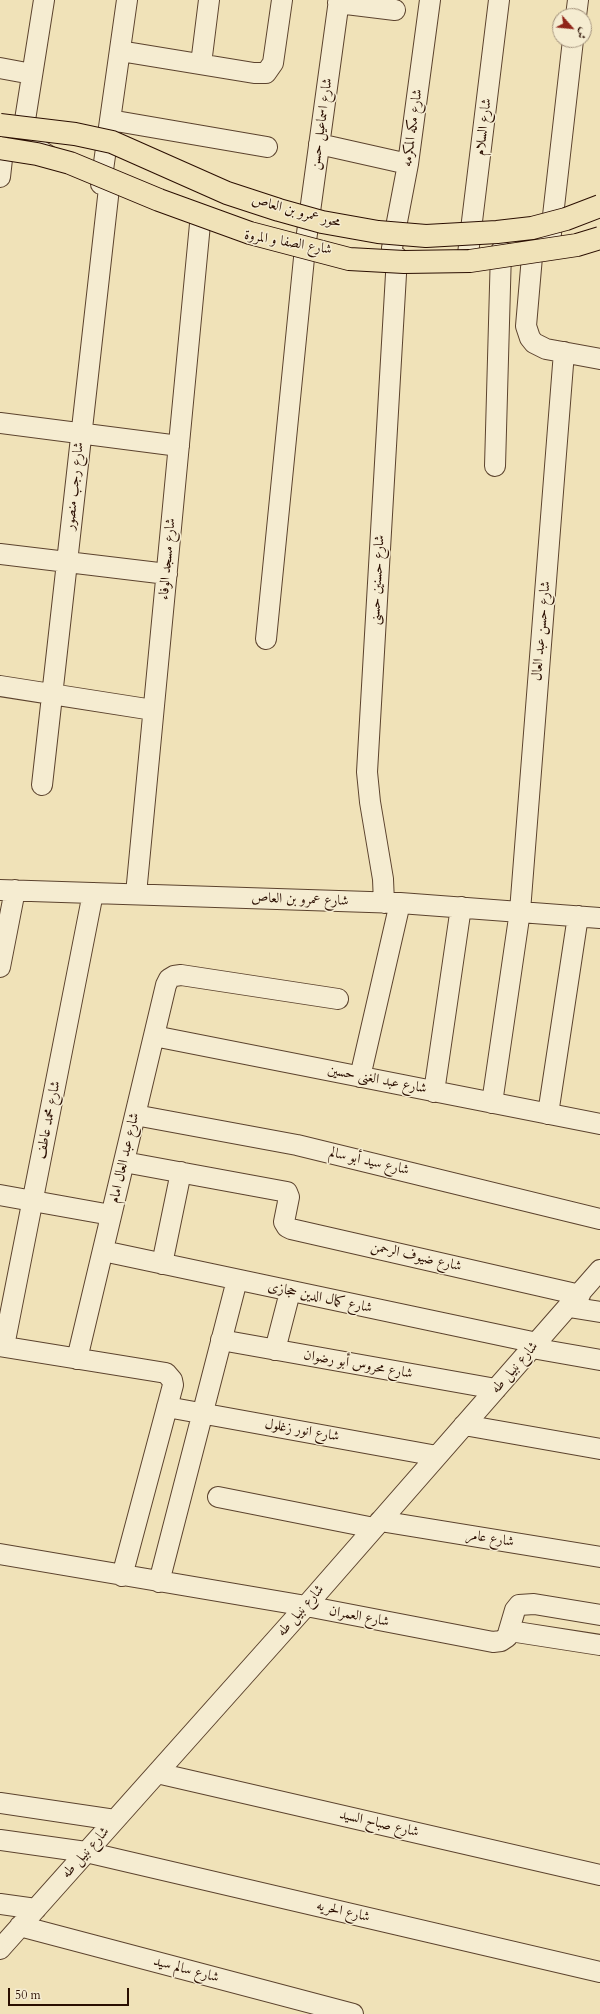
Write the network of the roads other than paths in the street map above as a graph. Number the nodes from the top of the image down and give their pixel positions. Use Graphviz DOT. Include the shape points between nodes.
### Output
graph roads {
  1 [pos="127,0"];
  2 [pos="209,0"];
  3 [pos="282,0"];
  4 [pos="430,0"];
  5 [pos="499,0"];
  6 [pos="39,1"];
  7 [pos="339,2"];
  8 [pos="395,10"];
  9 [pos="572,48"];
  10 [pos="120,51"];
  11 [pos="201,64"];
  12 [pos="0,68"];
  13 [pos="32,74"];
  14 [pos="110,120"];
  15 [pos="1,131"];
  16 [pos="22,139"];
  17 [pos="319,144"];
  18 [pos="266,147"];
  19 [pos="408,164"];
  20 [pos="0,177"];
  21 [pos="105,186"];
  22 [pos="600,206"];
  23 [pos="200,224"];
  24 [pos="600,230"];
  25 [pos="600,238"];
  26 [pos="541,244"];
  27 [pos="305,248"];
  28 [pos="501,251"];
  29 [pos="468,254"];
  30 [pos="394,256"];
  31 [pos="564,352"];
  32 [pos="600,359"];
  33 [pos="0,423"];
  34 [pos="81,434"];
  35 [pos="179,446"];
  36 [pos="495,466"];
  37 [pos="0,554"];
  38 [pos="67,562"];
  39 [pos="167,574"];
  40 [pos="266,639"];
  41 [pos="0,686"];
  42 [pos="52,694"];
  43 [pos="154,710"];
  44 [pos="42,785"];
  45 [pos="7,890"];
  46 [pos="93,893"];
  47 [pos="136,894"];
  48 [pos="392,903"];
  49 [pos="462,907"];
  50 [pos="520,911"];
  51 [pos="578,916"];
  52 [pos="600,918"];
  53 [pos="0,967"];
  54 [pos="338,999"];
  55 [pos="154,1036"];
  56 [pos="360,1077"];
  57 [pos="434,1092"];
  58 [pos="492,1103"];
  59 [pos="548,1114"];
  60 [pos="135,1115"];
  61 [pos="600,1124"];
  62 [pos="124,1162"];
  63 [pos="181,1172"];
  64 [pos="0,1195"];
  65 [pos="32,1201"];
  66 [pos="111,1215"];
  67 [pos="600,1219"];
  68 [pos="103,1251"];
  69 [pos="162,1264"];
  70 [pos="600,1270"];
  71 [pos="237,1280"];
  72 [pos="290,1292"];
  73 [pos="574,1301"];
  74 [pos="600,1312"];
  75 [pos="221,1340"];
  76 [pos="2,1346"];
  77 [pos="534,1346"];
  78 [pos="275,1350"];
  79 [pos="77,1359"];
  80 [pos="600,1360"];
  81 [pos="496,1389"];
  82 [pos="167,1407"];
  83 [pos="202,1413"];
  84 [pos="464,1425"];
  85 [pos="600,1448"];
  86 [pos="437,1456"];
  87 [pos="218,1497"];
  88 [pos="377,1524"];
  89 [pos="0,1554"];
  90 [pos="600,1557"];
  91 [pos="122,1576"];
  92 [pos="159,1582"];
  93 [pos="306,1606"];
  94 [pos="600,1615"];
  95 [pos="510,1631"];
  96 [pos="600,1645"];
  97 [pos="158,1772"];
  98 [pos="0,1803"];
  99 [pos="115,1820"];
  100 [pos="0,1840"];
  101 [pos="86,1852"];
  102 [pos="600,1875"];
  103 [pos="0,1904"];
  104 [pos="36,1908"];
  105 [pos="20,1926"];
  106 [pos="0,1949"];
  107 [pos="600,1972"];
  108 [pos="353,2014"];
  1 -- 10 [label="street, شارع رجب منصور"];
  2 -- 11 [label="street"];
  3 -- 11 [label="street" via="273,63 266,72 254,73"];
  4 -- 19 [label="street, شارع مكه المكرمه"];
  5 -- 29 [label="street, شارع السلام"];
  6 -- 13 [label="street"];
  7 -- 8 [label="street"];
  7 -- 17 [label="street, شارع اسماعيل حسن"];
  9 -- 26 [label="street"];
  10 -- 11 [label="street"];
  10 -- 14 [label="street, شارع رجب منصور"];
  12 -- 13 [label="street"];
  13 -- 16 [label="street"];
  14 -- 18 [label="street"];
  14 -- 21 [label="street, شارع رجب منصور"];
  15 -- 16 [label="street, شارع الصفا و المروة"];
  15 -- 20 [label="street"];
  15 -- 22 [label="main road, محور عمرو بن العاص, bridge" via="74,134 112,142 227,193 315,220 378,232 426,236 504,231 566,219"];
  15 -- 25 [label="main road, bridge" via="37,154 70,163 159,200 250,233 349,259 404,262 470,261 577,245"];
  16 -- 21 [label="street, شارع الصفا و المروة"];
  17 -- 19 [label="street"];
  17 -- 27 [label="street, شارع اسماعيل حسن"];
  19 -- 30 [label="street, شارع مكه المكرمه"];
  21 -- 23 [label="street, شارع الصفا و المروة"];
  21 -- 34 [label="street, شارع رجب منصور"];
  23 -- 27 [label="street, شارع الصفا و المروة"];
  23 -- 35 [label="street, شارع مسجد الوفاء"];
  24 -- 26 [label="street, شارع الصفا و المروة"];
  26 -- 28 [label="street, شارع الصفا و المروة"];
  26 -- 31 [label="street" via="527,332 540,347"];
  27 -- 30 [label="street, شارع الصفا و المروة"];
  27 -- 40 [label="street, شارع اسماعيل حسن"];
  28 -- 29 [label="street, شارع الصفا و المروة"];
  28 -- 36 [label="street"];
  29 -- 30 [label="street, شارع الصفا و المروة"];
  30 -- 48 [label="street, شارع حسنين حسنى" via="368,772 370,802 383,878"];
  31 -- 32 [label="street"];
  31 -- 50 [label="street, شارع حسن عبد العال"];
  33 -- 34 [label="street"];
  34 -- 35 [label="street"];
  34 -- 38 [label="street, شارع رجب منصور"];
  35 -- 39 [label="street, شارع مسجد الوفاء"];
  37 -- 38 [label="street"];
  38 -- 39 [label="street"];
  38 -- 42 [label="street, شارع رجب منصور"];
  39 -- 43 [label="street, شارع مسجد الوفاء"];
  41 -- 42 [label="street"];
  42 -- 43 [label="street"];
  42 -- 44 [label="street, شارع رجب منصور"];
  43 -- 47 [label="street, شارع مسجد الوفاء"];
  45 -- 46 [label="street, شارع عمرو بن العاص"];
  45 -- 53 [label="street"];
  46 -- 47 [label="street, شارع عمرو بن العاص"];
  46 -- 65 [label="street, شارع محمد عاطف"];
  47 -- 48 [label="street, شارع عمرو بن العاص"];
  48 -- 49 [label="street, شارع عمرو بن العاص"];
  48 -- 56 [label="street, شارع حسنين حسنى"];
  49 -- 50 [label="street, شارع عمرو بن العاص"];
  49 -- 57 [label="street"];
  50 -- 51 [label="street, شارع عمرو بن العاص"];
  50 -- 58 [label="street, شارع حسن عبد العال"];
  51 -- 52 [label="street, شارع عمرو بن العاص"];
  51 -- 59 [label="street"];
  54 -- 55 [label="street, شارع عبد العال امام" via="174,976 166,985"];
  55 -- 56 [label="street, شارع عبد الغنى حسين"];
  55 -- 60 [label="street, شارع عبد العال امام"];
  56 -- 57 [label="street, شارع عبد الغنى حسين"];
  57 -- 58 [label="street, شارع عبد الغنى حسين"];
  58 -- 59 [label="street, شارع عبد الغنى حسين"];
  59 -- 61 [label="street, شارع عبد الغنى حسين"];
  60 -- 62 [label="street, شارع عبد العال امام"];
  60 -- 67 [label="street, شارع سيد أبو سالم" via="297,1146"];
  62 -- 63 [label="street"];
  62 -- 66 [label="street, شارع عبد العال امام"];
  63 -- 69 [label="street"];
  63 -- 73 [label="street, شارع ضيوف الرحمن" via="284,1191 289,1194 284,1222 291,1229"];
  64 -- 65 [label="street"];
  65 -- 66 [label="street"];
  65 -- 76 [label="street, شارع محمد عاطف"];
  66 -- 68 [label="street, شارع عبد العال امام"];
  68 -- 69 [label="street, شارع كمال الدين حجازى"];
  68 -- 79 [label="street, شارع عبد العال امام"];
  69 -- 71 [label="street, شارع كمال الدين حجازى"];
  70 -- 73 [label="street, شارع نبيل طه"];
  71 -- 72 [label="street, شارع كمال الدين حجازى"];
  71 -- 75 [label="street"];
  72 -- 77 [label="street, شارع كمال الدين حجازى"];
  72 -- 78 [label="street"];
  73 -- 74 [label="street"];
  73 -- 77 [label="street, شارع نبيل طه"];
  75 -- 78 [label="street, شارع محروس أبو رضوان"];
  75 -- 83 [label="street"];
  76 -- 79 [label="street"];
  77 -- 80 [label="street, شارع كمال الدين حجازى"];
  77 -- 81 [label="street, شارع نبيل طه"];
  78 -- 81 [label="street, شارع محروس أبو رضوان"];
  79 -- 82 [label="street" via="166,1373 173,1385"];
  81 -- 84 [label="street, شارع نبيل طه"];
  82 -- 83 [label="street, شارع انور زغلول"];
  82 -- 91 [label="street"];
  83 -- 86 [label="street, شارع انور زغلول"];
  83 -- 92 [label="street"];
  84 -- 85 [label="street"];
  84 -- 86 [label="street, شارع نبيل طه"];
  86 -- 88 [label="street, شارع نبيل طه"];
  87 -- 88 [label="street, شارع عامر"];
  88 -- 90 [label="street, شارع عامر"];
  88 -- 93 [label="street, شارع نبيل طه"];
  89 -- 91 [label="street, شارع العمران"];
  91 -- 92 [label="street, شارع العمران"];
  92 -- 93 [label="street, شارع العمران"];
  93 -- 95 [label="street, شارع العمران" via="493,1642 501,1641"];
  93 -- 97 [label="street, شارع نبيل طه"];
  94 -- 95 [label="street" via="525,1603 515,1610"];
  95 -- 96 [label="street"];
  97 -- 99 [label="street, شارع نبيل طه"];
  97 -- 102 [label="street, شارع صباح السيد"];
  98 -- 99 [label="street"];
  99 -- 101 [label="street, شارع نبيل طه"];
  100 -- 101 [label="street, شارع الحريه"];
  101 -- 104 [label="street, شارع نبيل طه"];
  101 -- 107 [label="street, شارع الحريه"];
  103 -- 104 [label="street"];
  104 -- 105 [label="street, شارع نبيل طه"];
  105 -- 106 [label="street, شارع نبيل طه"];
  105 -- 108 [label="street, شارع سالم سيد"];
}
